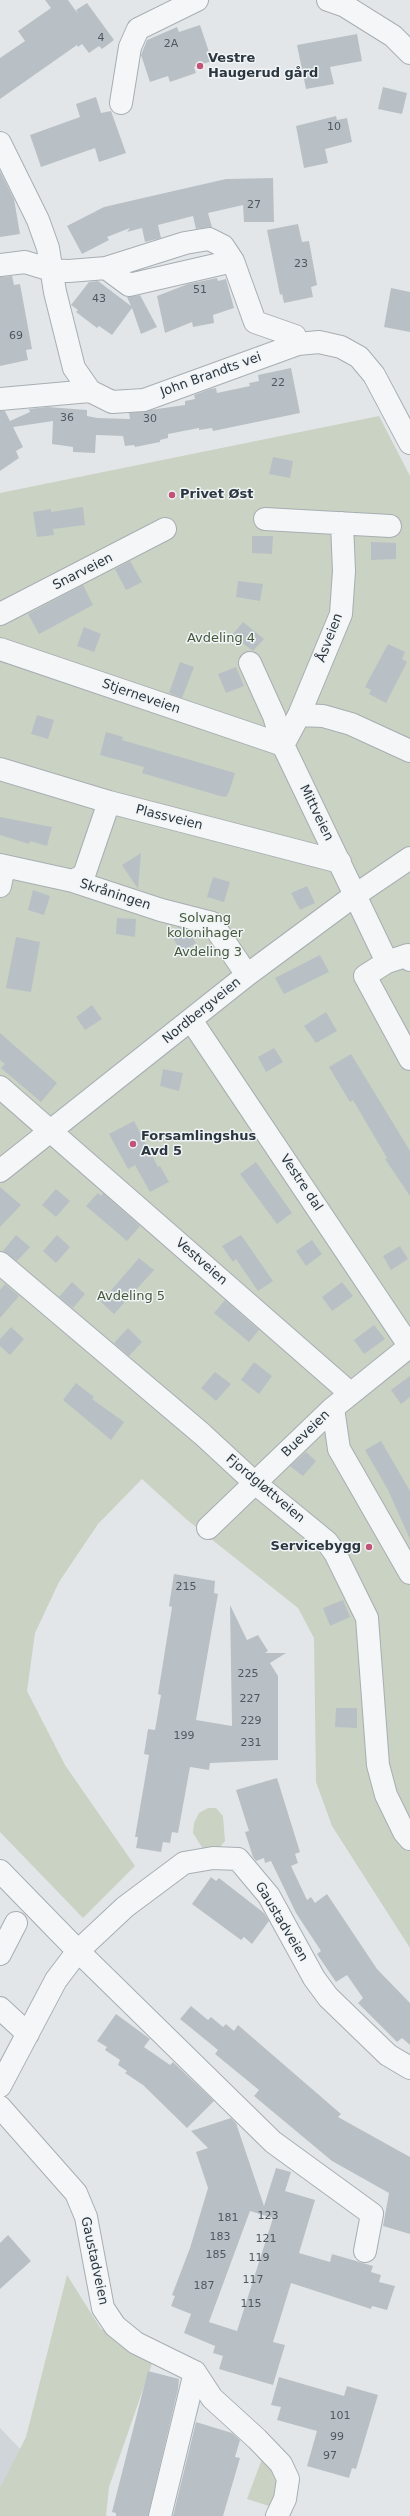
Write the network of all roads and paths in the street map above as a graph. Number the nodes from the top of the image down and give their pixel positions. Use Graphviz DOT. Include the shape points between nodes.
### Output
graph roads {
  1 [pos="198,0"];
  2 [pos="328,0"];
  3 [pos="410,52"];
  4 [pos="121,103"];
  5 [pos="0,143"];
  6 [pos="0,265"];
  7 [pos="51,270"];
  8 [pos="298,344"];
  9 [pos="90,391"];
  10 [pos="0,399"];
  11 [pos="410,443"];
  12 [pos="265,520"];
  13 [pos="342,523"];
  14 [pos="390,526"];
  15 [pos="165,529"];
  16 [pos="0,614"];
  17 [pos="0,649"];
  18 [pos="250,663"];
  19 [pos="299,715"];
  20 [pos="283,745"];
  21 [pos="410,751"];
  22 [pos="0,770"];
  23 [pos="109,802"];
  24 [pos="410,858"];
  25 [pos="340,862"];
  26 [pos="1,872"];
  27 [pos="73,882"];
  28 [pos="355,895"];
  29 [pos="409,956"];
  30 [pos="387,962"];
  31 [pos="247,976"];
  32 [pos="191,1020"];
  33 [pos="410,1059"];
  34 [pos="0,1087"];
  35 [pos="52,1131"];
  36 [pos="0,1171"];
  37 [pos="0,1263"];
  38 [pos="410,1346"];
  39 [pos="350,1393"];
  40 [pos="333,1408"];
  41 [pos="255,1483"];
  42 [pos="208,1528"];
  43 [pos="410,1574"];
  44 [pos="410,1839"];
  45 [pos="0,1871"];
  46 [pos="16,1923"];
  47 [pos="78,1951"];
  48 [pos="0,1954"];
  49 [pos="0,2008"];
  50 [pos="28,2034"];
  51 [pos="410,2068"];
  52 [pos="0,2086"];
  53 [pos="0,2107"];
  54 [pos="365,2251"];
  55 [pos="195,2372"];
  56 [pos="160,2516"];
  57 [pos="277,2516"];
  1 -- 4 [label="street" via="138,29 130,47"];
  2 -- 3 [label="street" via="345,6 386,32"];
  5 -- 7 [label="street, John Brandts vei" via="38,220 48,248"];
  6 -- 7 [label="street" via="25,262"];
  7 -- 8 [label="street" via="106,268 185,243 209,239 223,246 233,261 255,322 295,336"];
  7 -- 9 [label="street, John Brandts vei" via="74,368"];
  8 -- 9 [label="street, John Brandts vei" via="144,400 112,402"];
  8 -- 11 [label="street, John Brandts vei" via="341,347 359,357 374,375"];
  9 -- 10 [label="street"];
  12 -- 13 [label="street"];
  13 -- 14 [label="street"];
  13 -- 19 [label="street, Åsveien" via="344,571 341,614"];
  15 -- 16 [label="street, Snarveien"];
  17 -- 20 [label="street, Stjerneveien"];
  18 -- 20 [label="street, Mittveien" via="274,716"];
  19 -- 20 [label="street, Åsveien"];
  19 -- 21 [label="street" via="324,716 351,724"];
  20 -- 25 [label="street, Mittveien"];
  22 -- 23 [label="street, Plassveien"];
  23 -- 25 [label="street, Plassveien"];
  23 -- 27 [label="street, Skråningen" via="84,875"];
  24 -- 28 [label="street, Nordbergveien"];
  25 -- 28 [label="street, Mittveien"];
  26 -- 27 [label="street, Skråningen"];
  27 -- 31 [label="street, Skråningen" via="212,923"];
  28 -- 30 [label="street, Mittveien"];
  28 -- 31 [label="street, Nordbergveien"];
  29 -- 30 [label="street"];
  30 -- 33 [label="street" via="365,976"];
  31 -- 32 [label="street, Nordbergveien"];
  32 -- 35 [label="street, Nordbergveien"];
  32 -- 38 [label="street, Vestre dal"];
  34 -- 35 [label="street, Vestveien"];
  35 -- 36 [label="street, Nordbergveien"];
  35 -- 39 [label="street, Vestveien"];
  37 -- 41 [label="street, Fjordgløttveien" via="202,1434"];
  38 -- 39 [label="street, Bueveien"];
  39 -- 40 [label="street, Bueveien"];
  40 -- 41 [label="street, Bueveien"];
  40 -- 43 [label="street" via="339,1448"];
  41 -- 42 [label="street, Bueveien"];
  41 -- 44 [label="street, Fjordgløttveien" via="327,1542 367,1618 378,1765 386,1795"];
  45 -- 47 [label="street"];
  46 -- 48 [label="street"];
  47 -- 50 [label="street" via="56,1980"];
  47 -- 51 [label="street, Gaustadveien" via="125,1907 184,1863 212,1858 238,1859 269,1896 314,1978 328,1997 388,2055"];
  47 -- 54 [label="street" via="273,2142 372,2214"];
  49 -- 50 [label="street"];
  50 -- 52 [label="street"];
  53 -- 55 [label="street, Gaustadveien" via="76,2193 86,2217 102,2308 115,2326 136,2343"];
  55 -- 56 [label="street"];
  55 -- 57 [label="street" via="212,2398 281,2464 288,2479 285,2499"];
}
